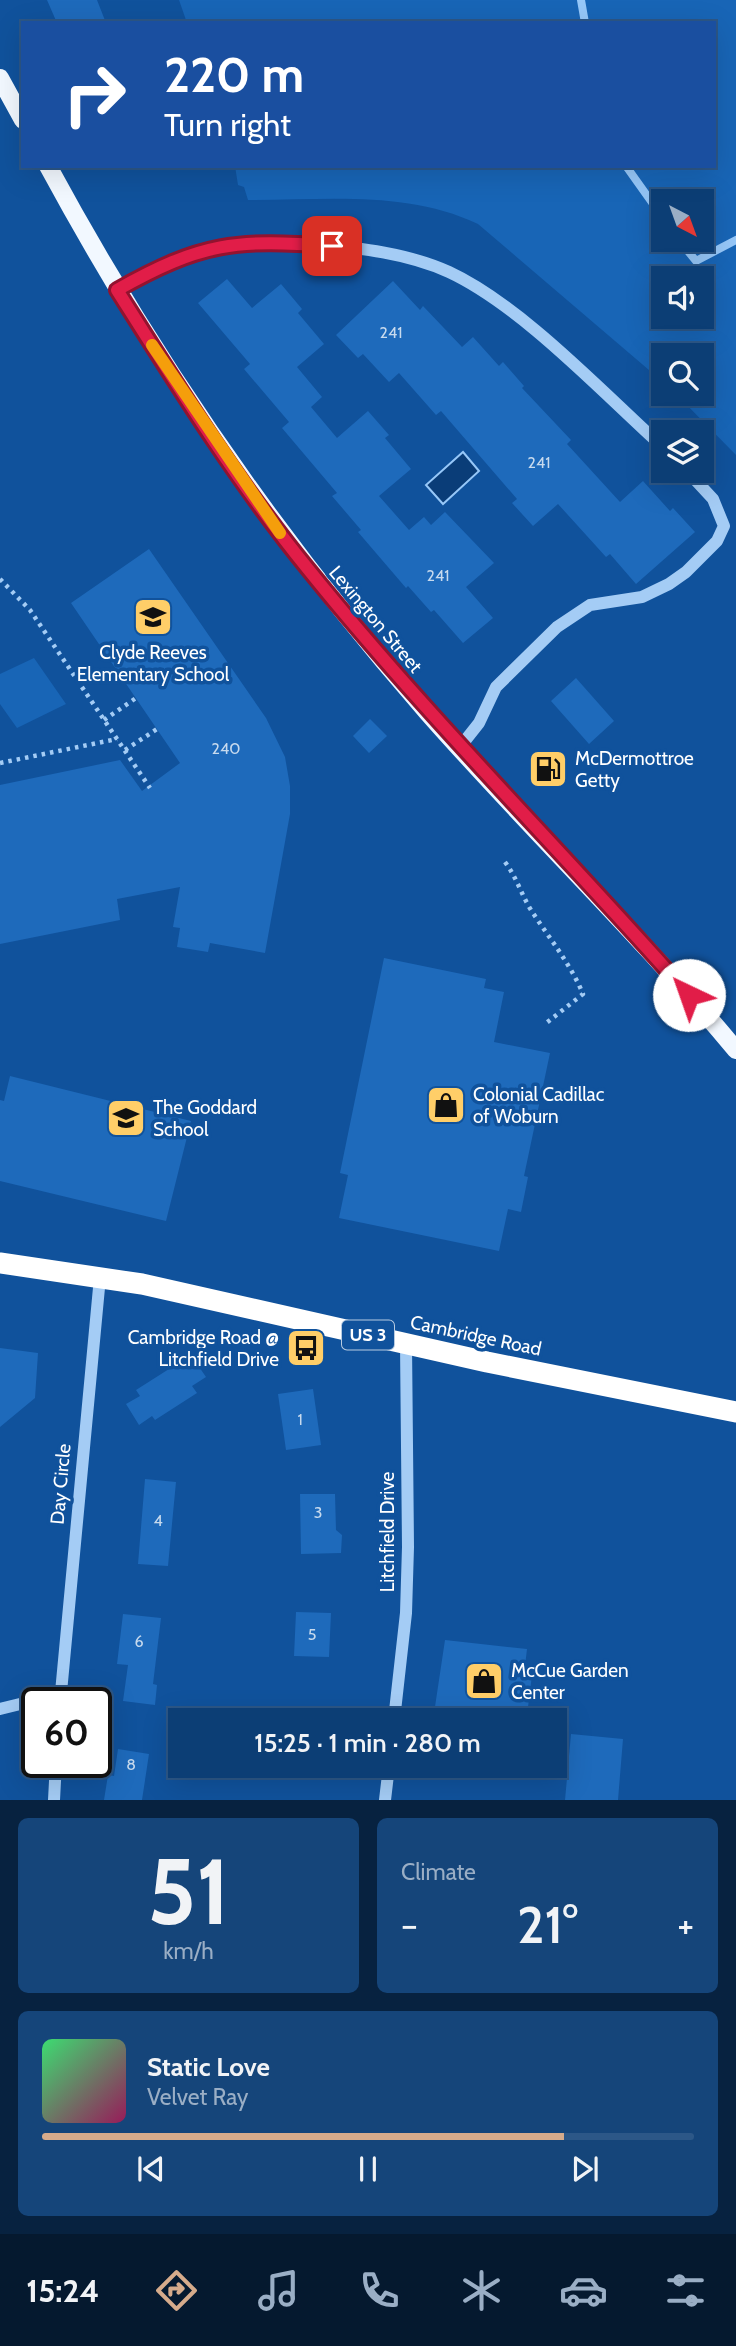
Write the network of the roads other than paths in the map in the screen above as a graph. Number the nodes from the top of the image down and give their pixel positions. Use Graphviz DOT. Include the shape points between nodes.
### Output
graph roads {
  1 [pos="0,78"];
  2 [pos="21,116"];
  3 [pos="49,168"];
  4 [pos="117,290"];
  5 [pos="651,436"];
  6 [pos="697,483"];
  7 [pos="460,747"];
  8 [pos="736,1050"];
  9 [pos="0,1263"];
  10 [pos="100,1277"];
  11 [pos="406,1344"];
  12 [pos="736,1412"];
  13 [pos="62,1687"];
  14 [pos="21,1705"];
  15 [pos="395,1708"];
  16 [pos="0,1709"];
  17 [pos="55,1778"];
  18 [pos="388,1778"];
  19 [pos="54,1800"];
  20 [pos="385,1800"];
  1 -- 2 [label="main road"];
  3 -- 4 [label="main road, Lexington Street"];
  4 -- 5 [label="street" via="188,254 246,242 358,247 417,261 472,285 526,324"];
  4 -- 7 [label="main road, Lexington Street" via="193,410 307,568"];
  6 -- 7 [label="street" via="718,507 724,526 717,541 686,572 654,593 590,604 557,626 496,687 480,723"];
  7 -- 8 [label="main road, Lexington Street"];
  9 -- 10 [label="highway, Cambridge Road / US 3"];
  10 -- 11 [label="highway, Cambridge Road / US 3"];
  10 -- 13 [label="street, Day Circle"];
  11 -- 12 [label="highway, Cambridge Road / US 3"];
  11 -- 15 [label="street, Litchfield Drive" via="408,1547"];
  14 -- 16 [label="street, Day Circle"];
  17 -- 19 [label="street"];
  18 -- 20 [label="street"];
}
